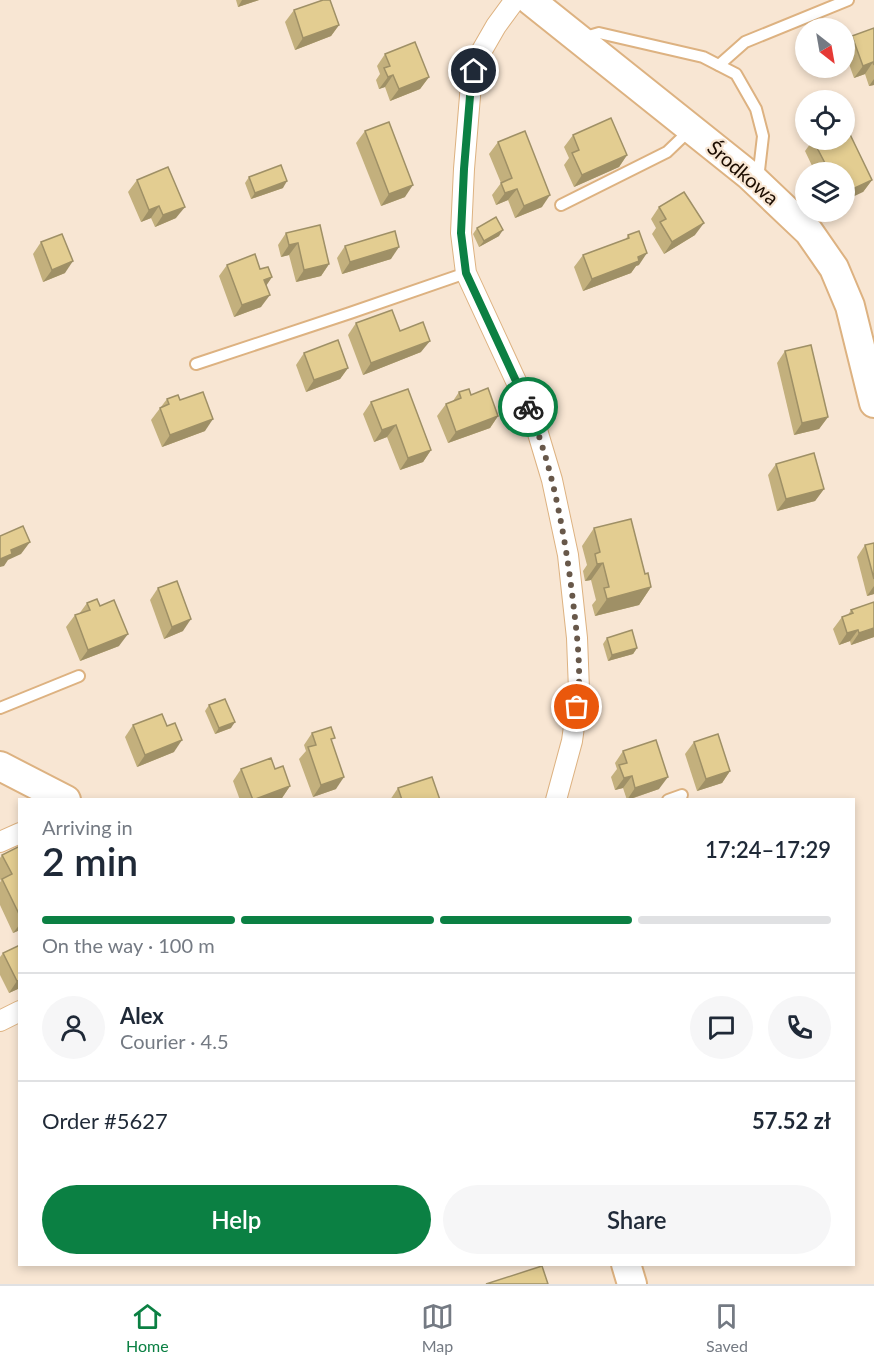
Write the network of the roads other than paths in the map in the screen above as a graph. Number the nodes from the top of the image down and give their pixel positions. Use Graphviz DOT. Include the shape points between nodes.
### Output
graph roads {
  1 [pos="514,0"];
  2 [pos="530,0"];
  3 [pos="848,0"];
  4 [pos="579,39"];
  5 [pos="719,65"];
  6 [pos="691,129"];
  7 [pos="758,183"];
  8 [pos="561,205"];
  9 [pos="466,273"];
  10 [pos="196,363"];
  11 [pos="874,403"];
  12 [pos="79,676"];
  13 [pos="0,708"];
  14 [pos="0,766"];
  15 [pos="682,795"];
  16 [pos="59,798"];
  17 [pos="557,798"];
  18 [pos="674,798"];
  19 [pos="18,834"];
  20 [pos="0,842"];
  21 [pos="18,1012"];
  22 [pos="0,1021"];
  23 [pos="627,1266"];
  24 [pos="632,1284"];
  1 -- 9 [label="street" via="477,59 471,84 461,233"];
  2 -- 4 [label="street, Środkowa"];
  3 -- 5 [label="lane" via="745,42"];
  4 -- 5 [label="lane" via="599,33 703,57"];
  4 -- 6 [label="street, Środkowa"];
  5 -- 7 [label="lane" via="735,74 756,109 763,136"];
  6 -- 7 [label="street, Środkowa"];
  6 -- 8 [label="lane" via="667,152"];
  7 -- 11 [label="street, Środkowa" via="809,232 834,268 850,306"];
  9 -- 10 [label="lane"];
  9 -- 17 [label="street" via="534,420 568,555 579,690 572,741"];
  12 -- 13 [label="lane"];
  14 -- 16 [label="street"];
  15 -- 18 [label="lane"];
  19 -- 20 [label="street"];
  21 -- 22 [label="street"];
  23 -- 24 [label="street"];
}
